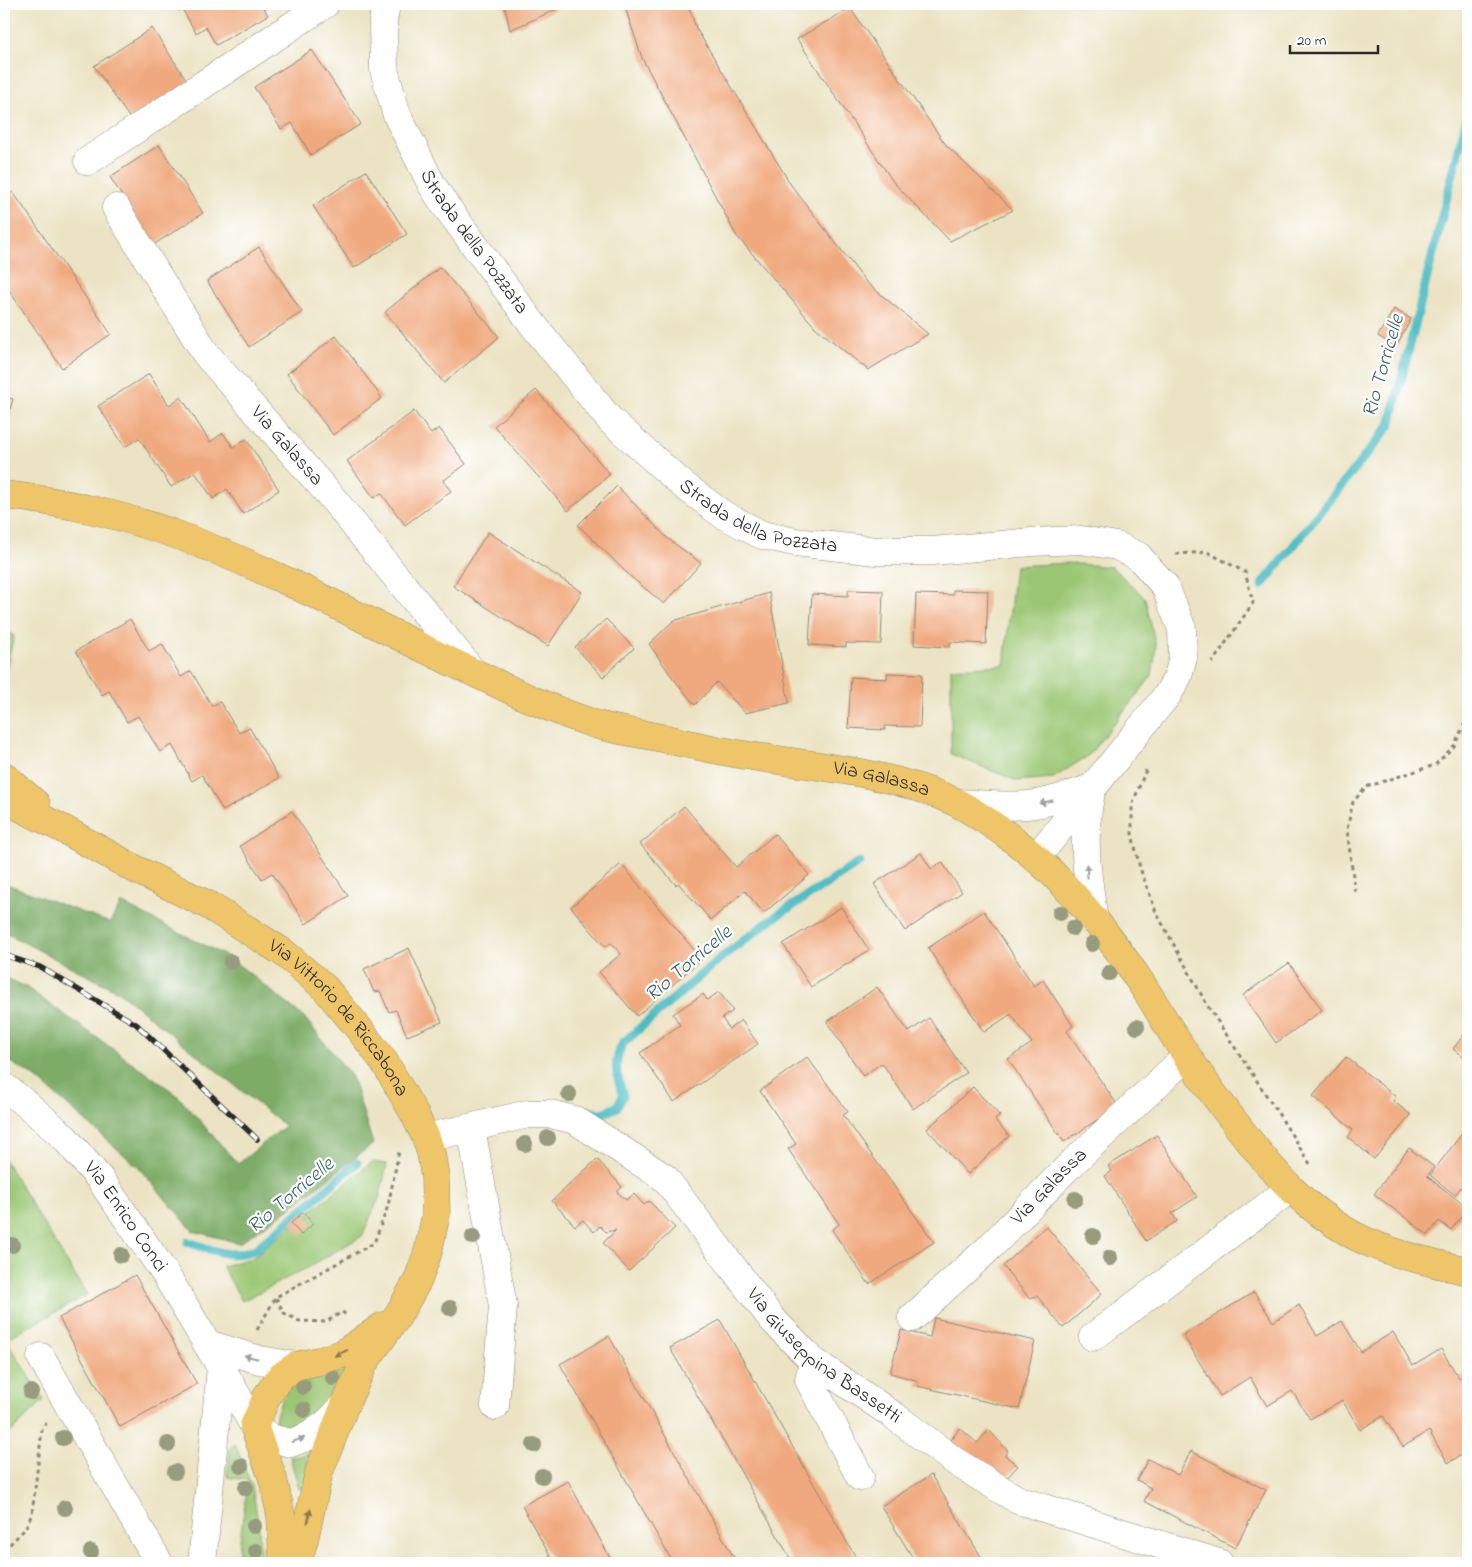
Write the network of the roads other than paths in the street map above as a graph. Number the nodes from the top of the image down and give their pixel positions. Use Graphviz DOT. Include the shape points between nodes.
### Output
graph roads {
  1 [pos="325,4"];
  2 [pos="386,4"];
  3 [pos="88,161"];
  4 [pos="116,208"];
  5 [pos="4,495"];
  6 [pos="473,672"];
  7 [pos="4,776"];
  8 [pos="1092,788"];
  9 [pos="4,799"];
  10 [pos="958,803"];
  11 [pos="63,829"];
  12 [pos="1036,858"];
  13 [pos="1094,920"];
  14 [pos="1186,1056"];
  15 [pos="4,1087"];
  16 [pos="471,1128"];
  17 [pos="413,1141"];
  18 [pos="1290,1189"];
  19 [pos="1468,1271"];
  20 [pos="397,1317"];
  21 [pos="912,1318"];
  22 [pos="1093,1337"];
  23 [pos="207,1344"];
  24 [pos="41,1357"];
  25 [pos="814,1361"];
  26 [pos="296,1366"];
  27 [pos="221,1367"];
  28 [pos="345,1405"];
  29 [pos="495,1406"];
  30 [pos="254,1426"];
  31 [pos="860,1478"];
  32 [pos="159,1563"];
  33 [pos="202,1563"];
  34 [pos="283,1563"];
  35 [pos="297,1563"];
  36 [pos="1219,1563"];
  1 -- 3 [label="street"];
  2 -- 8 [label="street, Strada della Pozzata" via="384,70 397,115 445,205 534,326 610,420 682,484 722,514 762,535 805,544 876,551 933,551 1081,540 1117,546 1138,556 1154,573 1165,586 1182,629 1183,658 1178,676 1168,694"];
  4 -- 6 [label="street, Via Galassa" via="206,354 334,500"];
  5 -- 6 [label="main road, Via Galassa" via="41,499 177,534"];
  6 -- 10 [label="main road, Via Galassa" via="533,701 600,726 896,781"];
  7 -- 11 [label="main road, Via Vittorio de Riccabona"];
  8 -- 10 [label="street, one-way" via="1035,804"];
  8 -- 12 [label="street, Strada della Pozzata"];
  13 -- 8 [label="street, Strada della Pozzata, one-way" via="1085,833"];
  9 -- 11 [label="main road, Via Vittorio de Riccabona"];
  10 -- 12 [label="main road, Via Galassa"];
  11 -- 17 [label="main road, Via Vittorio de Riccabona" via="208,905 284,953 318,982 385,1063 415,1115"];
  12 -- 13 [label="main road, Via Galassa" via="1069,889"];
  13 -- 14 [label="main road, Via Galassa" via="1141,984"];
  14 -- 18 [label="main road, Via Galassa" via="1268,1166"];
  14 -- 21 [label="street, Via Galassa" via="1067,1168 989,1248"];
  15 -- 23 [label="street, Via Enrico Conci" via="65,1138 100,1179 164,1272"];
  16 -- 17 [label="street, Via Giuseppina Bassetti"];
  16 -- 25 [label="street, Via Giuseppina Bassetti" via="528,1114 550,1114 575,1120 666,1178 772,1319"];
  16 -- 29 [label="street" via="503,1306"];
  17 -- 20 [label="main road, Via Vittorio de Riccabona" via="431,1153 436,1215 418,1280"];
  18 -- 19 [label="main road, Via Galassa" via="1354,1235 1398,1254"];
  18 -- 22 [label="street"];
  20 -- 26 [label="main road, Via Vittorio de Riccabona, one-way" via="342,1354"];
  20 -- 28 [label="main road, Via Vittorio de Riccabona" via="364,1363"];
  26 -- 23 [label="street, Via Vittorio de Riccabona, one-way" via="260,1360"];
  23 -- 27 [label="street, Via Enrico Conci"];
  24 -- 32 [label="street"];
  25 -- 31 [label="street" via="809,1380"];
  25 -- 36 [label="street, Via Giuseppina Bassetti" via="956,1462 1018,1500"];
  26 -- 30 [label="main road, Via Vittorio de Riccabona" via="280,1377 267,1396"];
  27 -- 30 [label="street, Via Enrico Conci"];
  27 -- 33 [label="street"];
  30 -- 28 [label="street, Via Vittorio de Riccabona, one-way" via="271,1438 291,1443 309,1436"];
  35 -- 28 [label="main road, Via Vittorio de Riccabona, one-way" via="319,1472"];
  30 -- 34 [label="main road, Via Enrico Conci" via="281,1515"];
}
